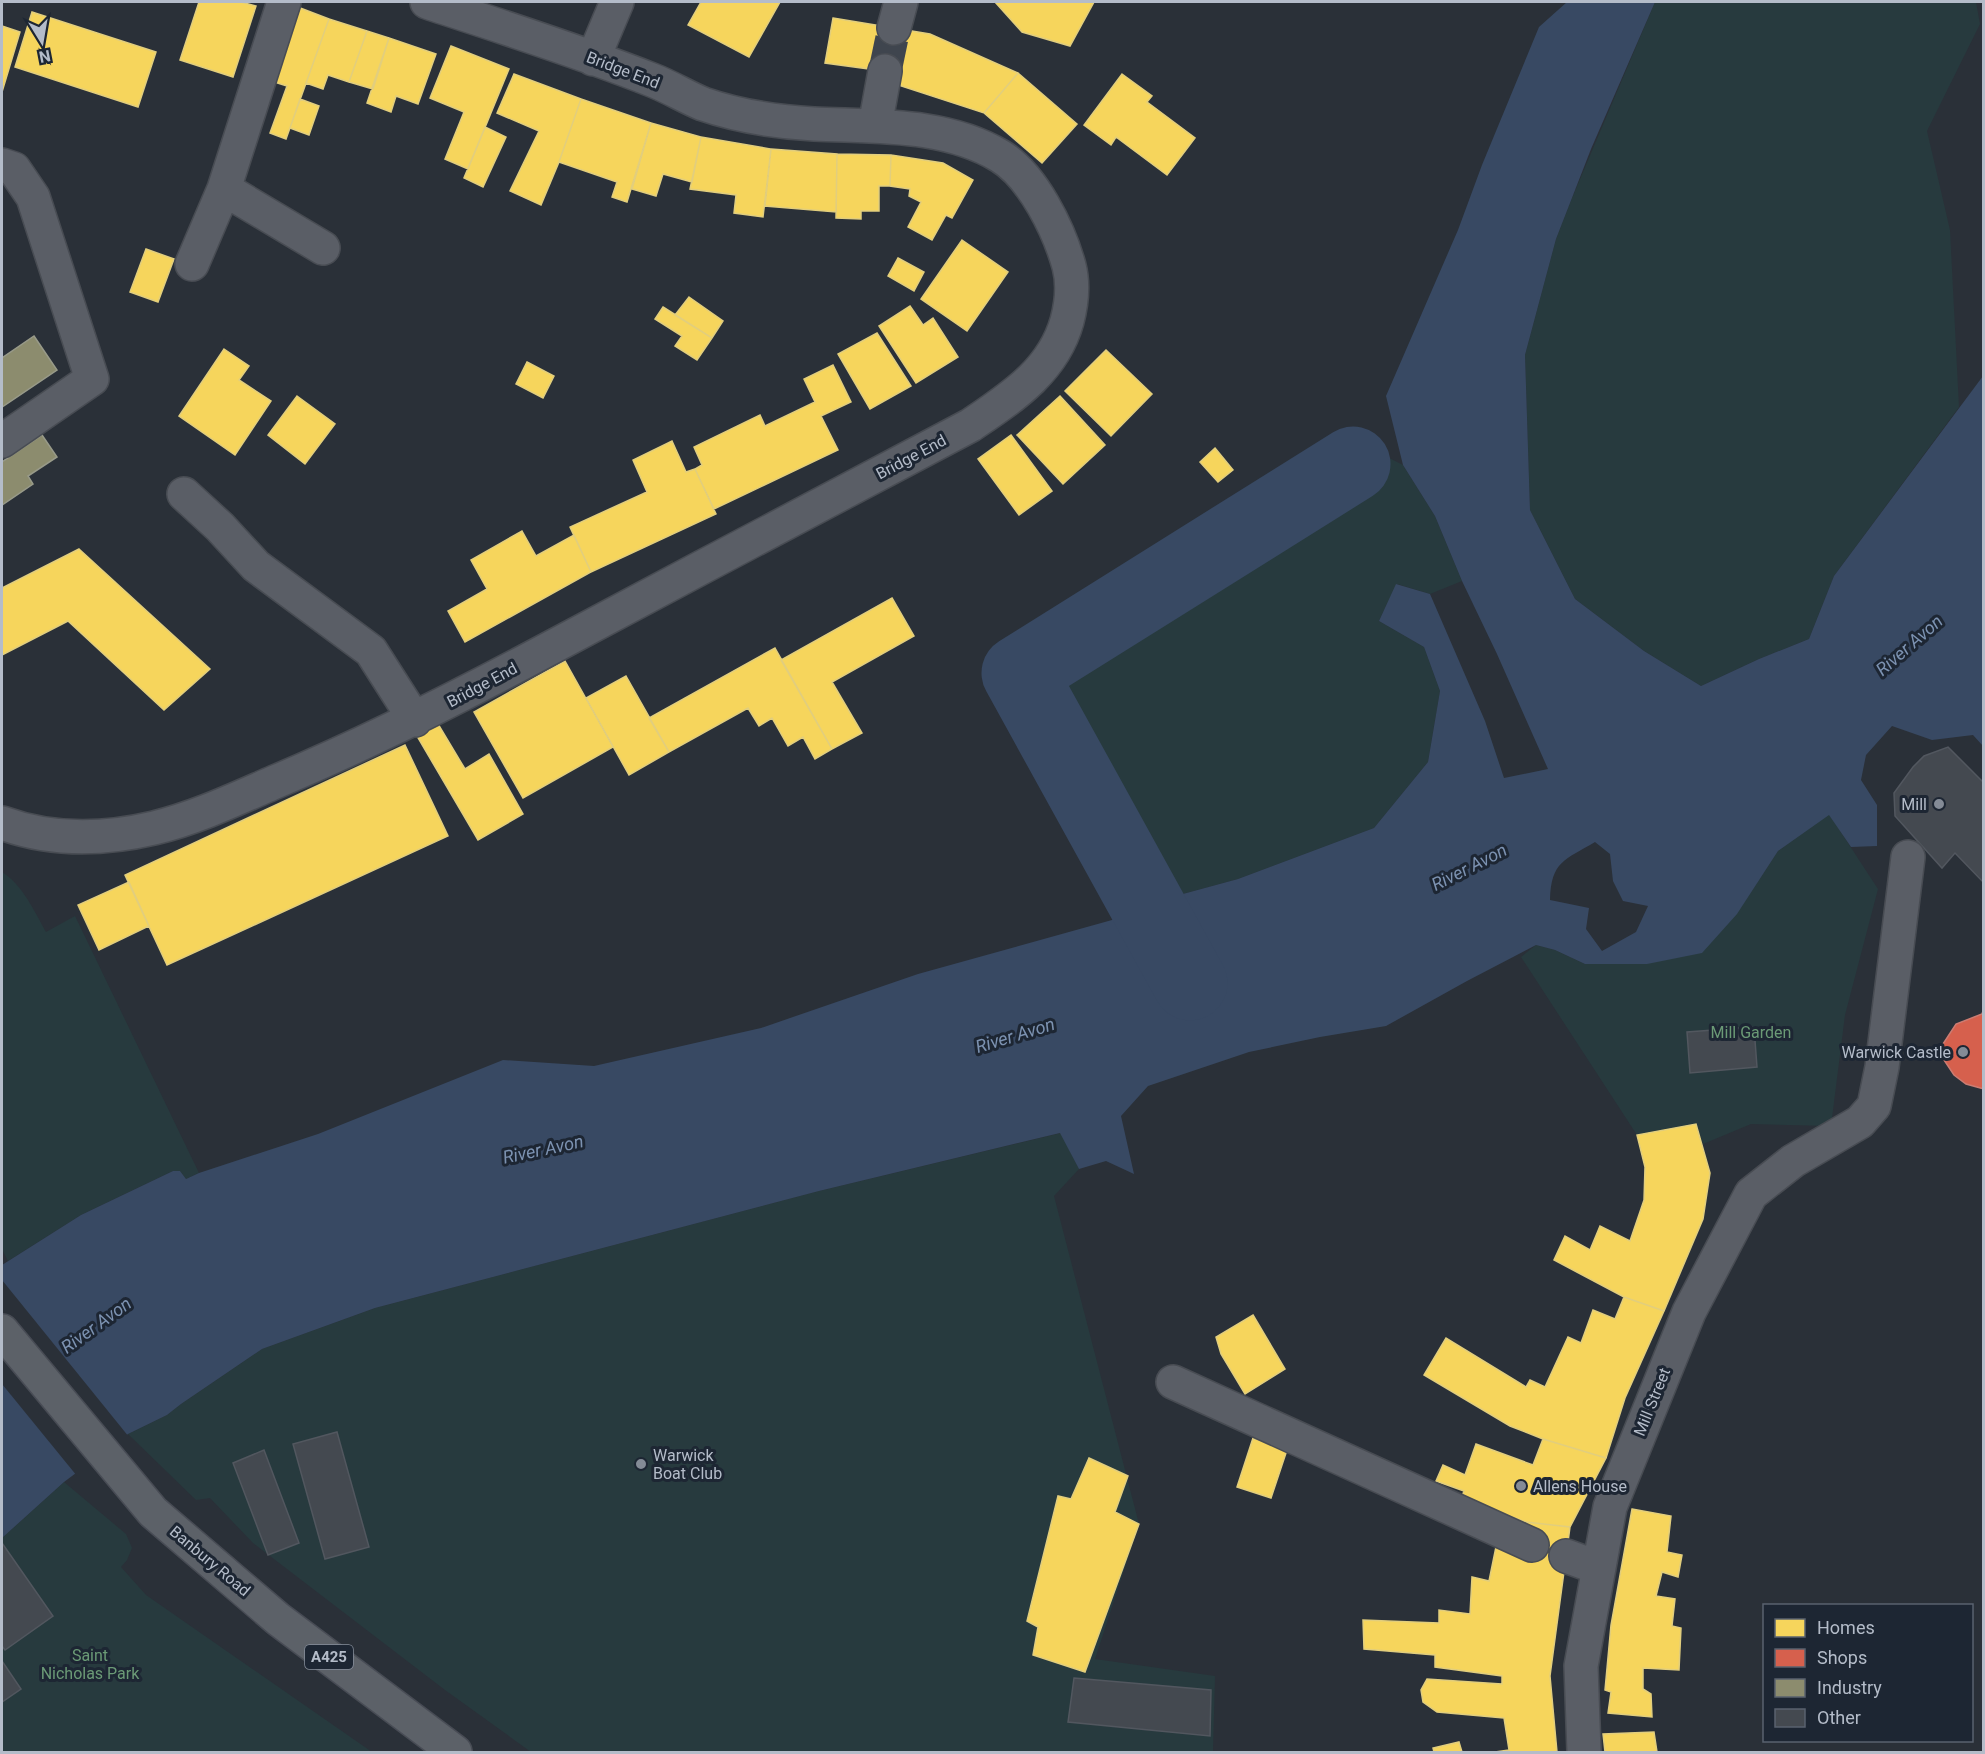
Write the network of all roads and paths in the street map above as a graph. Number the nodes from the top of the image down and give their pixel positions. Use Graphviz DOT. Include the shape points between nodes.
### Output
graph roads {
  1 [pos="284,2"];
  2 [pos="427,2"];
  3 [pos="617,2"];
  4 [pos="593,58"];
  5 [pos="885,71"];
  6 [pos="875,126"];
  7 [pos="2,165"];
  8 [pos="224,189"];
  9 [pos="323,248"];
  10 [pos="192,264"];
  11 [pos="2,441"];
  12 [pos="184,494"];
  13 [pos="415,720"];
  14 [pos="2,823"];
  15 [pos="1908,857"];
  16 [pos="2,1331"];
  17 [pos="1173,1382"];
  18 [pos="1532,1545"];
  19 [pos="1566,1556"];
  20 [pos="1599,1568"];
  21 [pos="455,1752"];
  22 [pos="1584,1752"];
  1 -- 8 [label="street"];
  2 -- 4 [label="street, Bridge End"];
  3 -- 4 [label="street"];
  4 -- 6 [label="street, Bridge End" via="703,103 738,113 772,120"];
  5 -- 6 [label="street"];
  6 -- 13 [label="street, Bridge End" via="939,133 971,143 1002,157 1033,190 1065,250 1072,278 1066,324 1050,360 1027,384 971,424"];
  7 -- 11 [label="street" via="14,169 33,197 92,379"];
  8 -- 9 [label="street"];
  8 -- 10 [label="street"];
  12 -- 13 [label="street" via="256,566 371,651"];
  13 -- 14 [label="street, Bridge End" via="262,788 155,828 107,836 60,837 25,832"];
  15 -- 20 [label="street, Mill Street" via="1874,1106 1860,1122 1792,1161 1751,1194 1689,1312 1610,1507"];
  16 -- 21 [label="main road, Banbury Road / A425" via="153,1512 278,1619"];
  17 -- 18 [label="street"];
  19 -- 20 [label="street"];
  20 -- 22 [label="street, Mill Street" via="1581,1666"];
}
